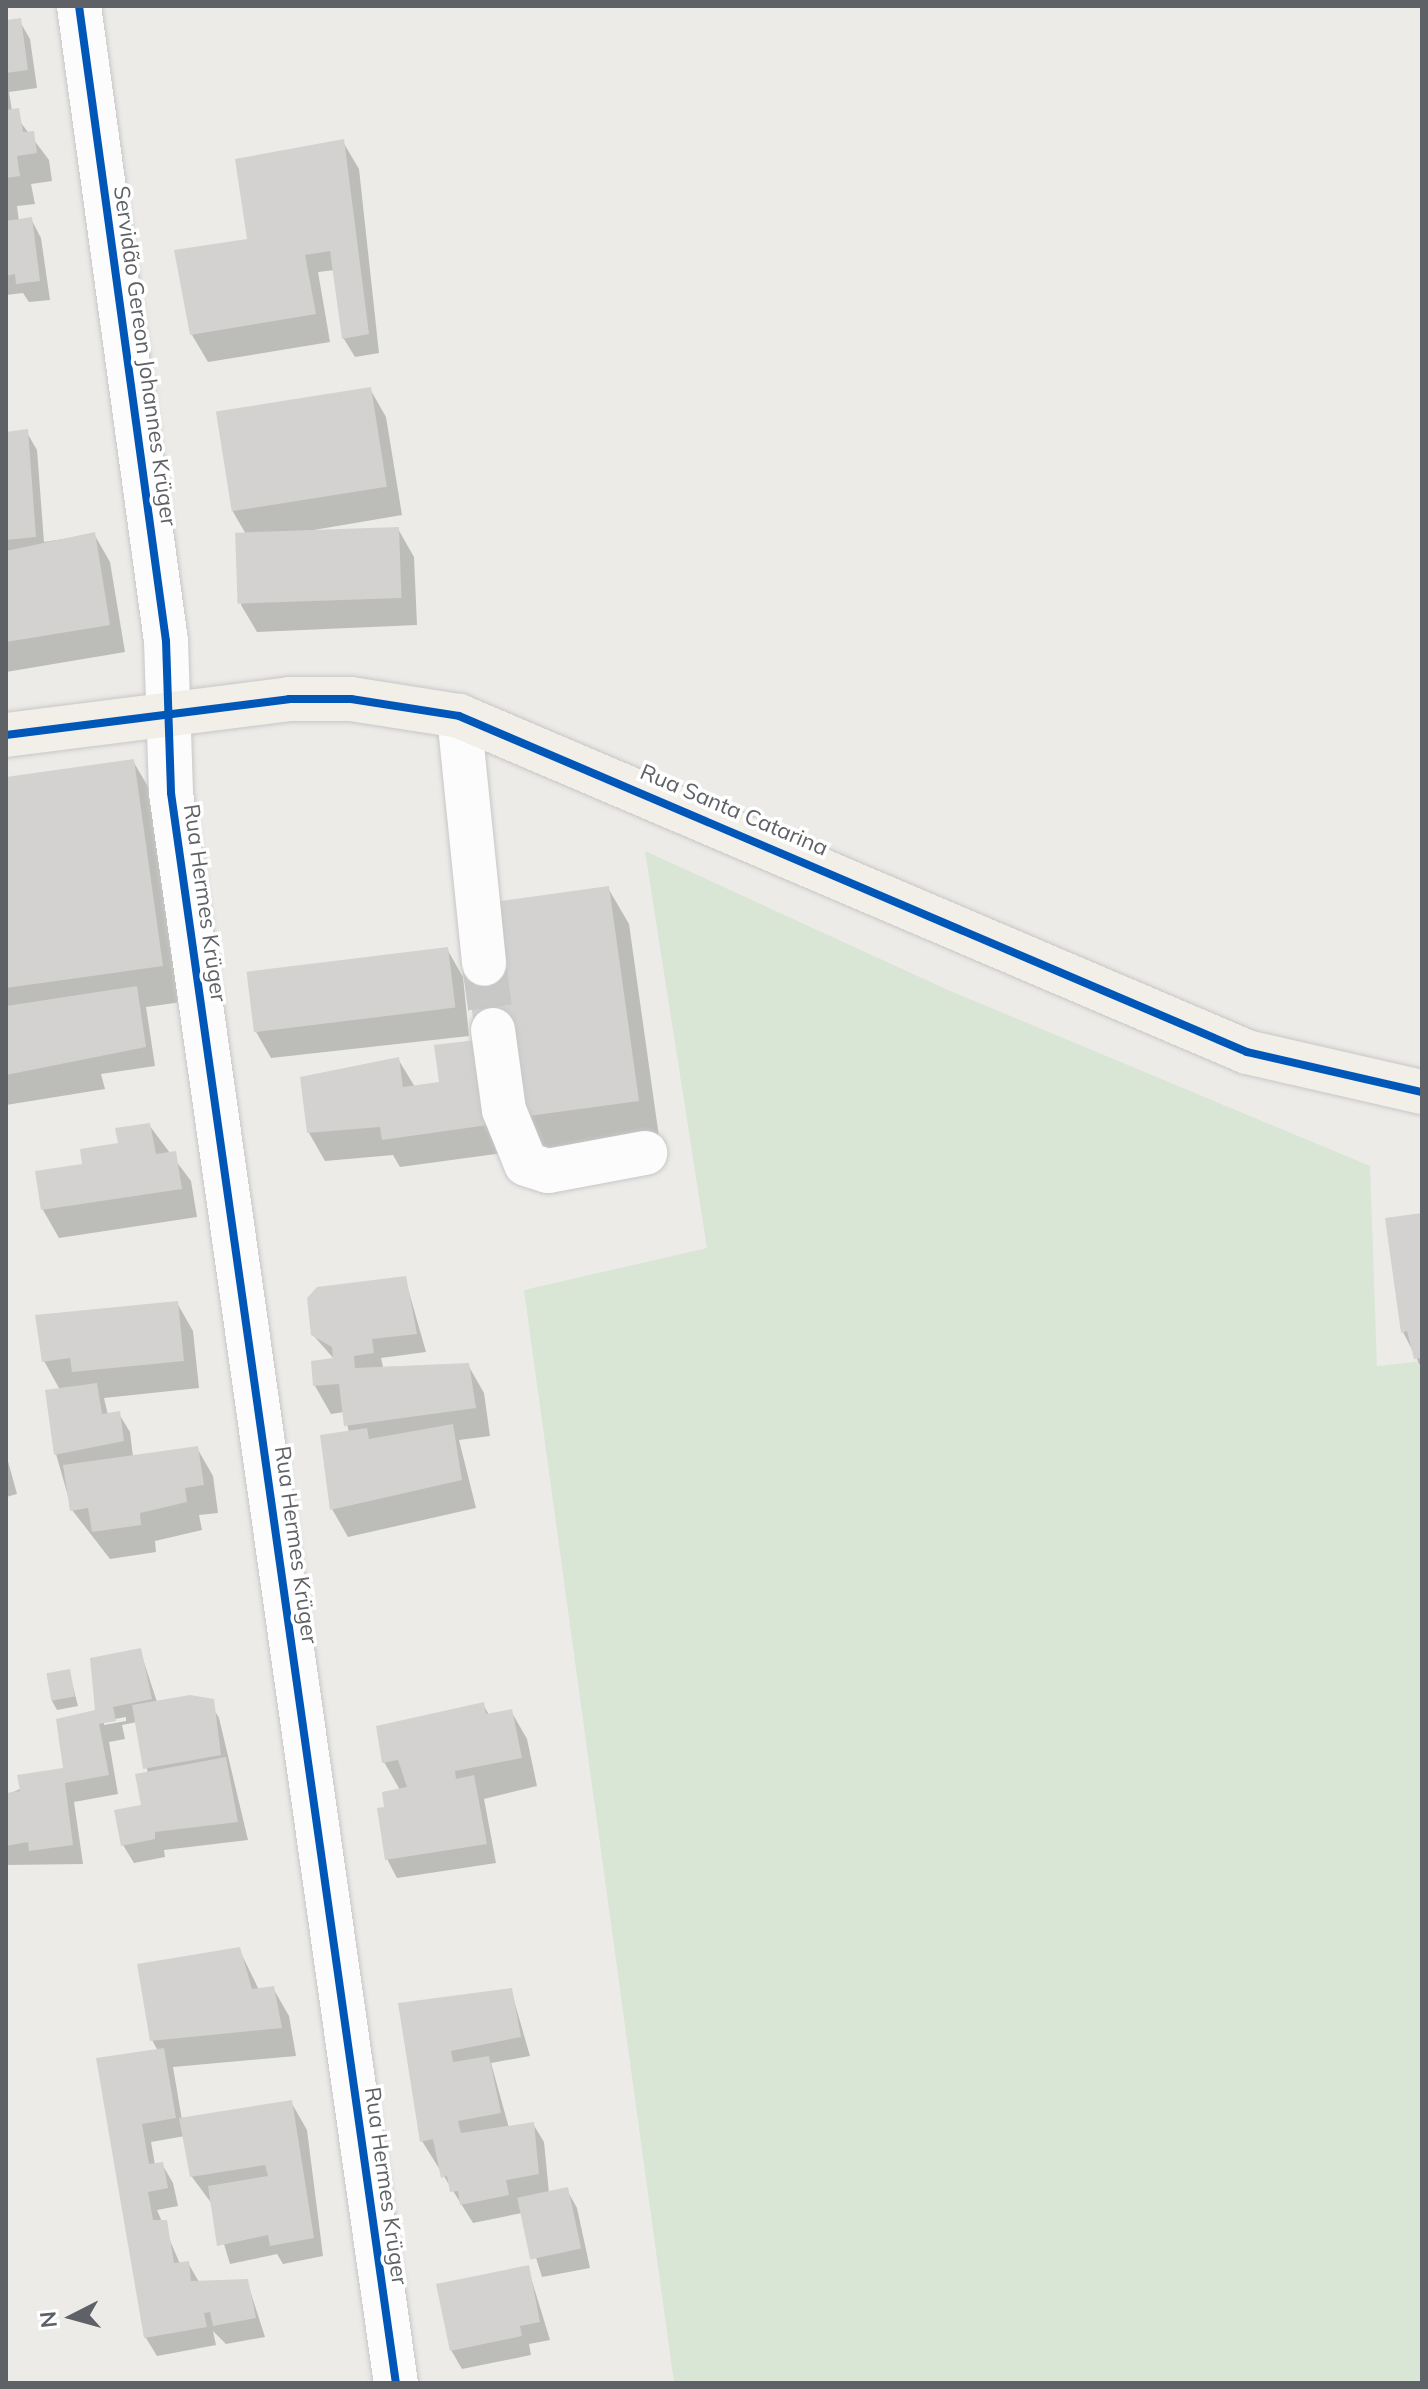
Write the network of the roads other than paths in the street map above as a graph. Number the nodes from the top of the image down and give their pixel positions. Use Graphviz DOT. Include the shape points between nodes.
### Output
graph roads {
  1 [pos="79,6"];
  2 [pos="168,711"];
  3 [pos="459,716"];
  4 [pos="6,735"];
  5 [pos="484,964"];
  6 [pos="493,1030"];
  7 [pos="1422,1092"];
  8 [pos="645,1153"];
  9 [pos="396,2383"];
  1 -- 2 [label="street, Servidão Gereon Johannes Krüger" via="166,641"];
  2 -- 3 [label="main road, Rua Santa Catarina" via="351,699"];
  2 -- 4 [label="main road, Rua Santa Catarina"];
  2 -- 9 [label="street, Rua Hermes Krüger" via="171,793"];
  3 -- 5 [label="street"];
  3 -- 7 [label="main road, Rua Santa Catarina" via="1247,1052"];
  6 -- 8 [label="street" via="504,1110 526,1164 548,1171"];
}
